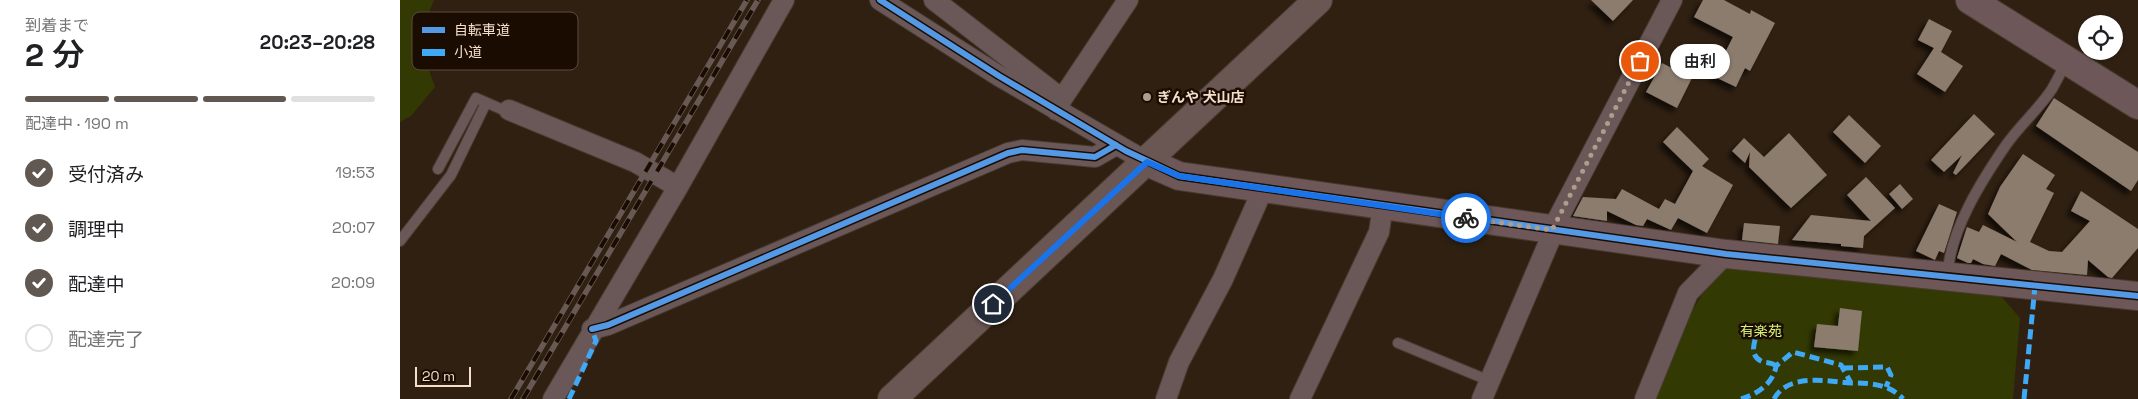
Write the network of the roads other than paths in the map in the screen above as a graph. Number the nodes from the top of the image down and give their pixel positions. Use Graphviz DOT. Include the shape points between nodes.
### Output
graph roads {
  1 [pos="784,0"];
  2 [pos="880,0"];
  3 [pos="934,0"];
  4 [pos="1128,0"];
  5 [pos="1318,0"];
  6 [pos="1672,0"];
  7 [pos="1970,0"];
  8 [pos="954,7"];
  9 [pos="2067,61"];
  10 [pos="486,103"];
  11 [pos="1059,104"];
  12 [pos="2138,105"];
  13 [pos="509,111"];
  14 [pos="1116,145"];
  15 [pos="1147,162"];
  16 [pos="438,169"];
  17 [pos="678,187"];
  18 [pos="1263,189"];
  19 [pos="1384,206"];
  20 [pos="1552,230"];
  21 [pos="400,242"];
  22 [pos="1726,254"];
  23 [pos="1947,277"];
  24 [pos="2138,296"];
  25 [pos="592,330"];
  26 [pos="1398,342"];
  27 [pos="1486,390"];
  28 [pos="901,396"];
  29 [pos="553,399"];
  30 [pos="1166,399"];
  31 [pos="1300,399"];
  32 [pos="1644,399"];
  1 -- 17 [label="street"];
  2 -- 11 [label="street" via="999,76"];
  3 -- 8 [label="street"];
  4 -- 11 [label="street"];
  5 -- 15 [label="main road"];
  6 -- 20 [label="street"];
  7 -- 9 [label="street"];
  8 -- 11 [label="street"];
  9 -- 12 [label="street"];
  9 -- 23 [label="lane" via="2051,90 2006,145 1970,204 1951,255"];
  10 -- 13 [label="lane"];
  10 -- 16 [label="lane" via="476,98"];
  10 -- 21 [label="lane" via="451,174"];
  11 -- 14 [label="street"];
  13 -- 17 [label="street" via="635,162"];
  14 -- 15 [label="street"];
  14 -- 25 [label="street" via="1095,158 1022,150 1008,153"];
  15 -- 18 [label="street" via="1179,176"];
  15 -- 28 [label="main road"];
  17 -- 25 [label="street"];
  18 -- 19 [label="street"];
  18 -- 30 [label="street" via="1223,279 1179,362"];
  19 -- 20 [label="street"];
  19 -- 31 [label="street" via="1380,232"];
  20 -- 22 [label="street"];
  20 -- 27 [label="street"];
  22 -- 23 [label="street"];
  22 -- 32 [label="street" via="1688,293"];
  23 -- 24 [label="street"];
  25 -- 29 [label="street"];
  26 -- 27 [label="lane"];
}
